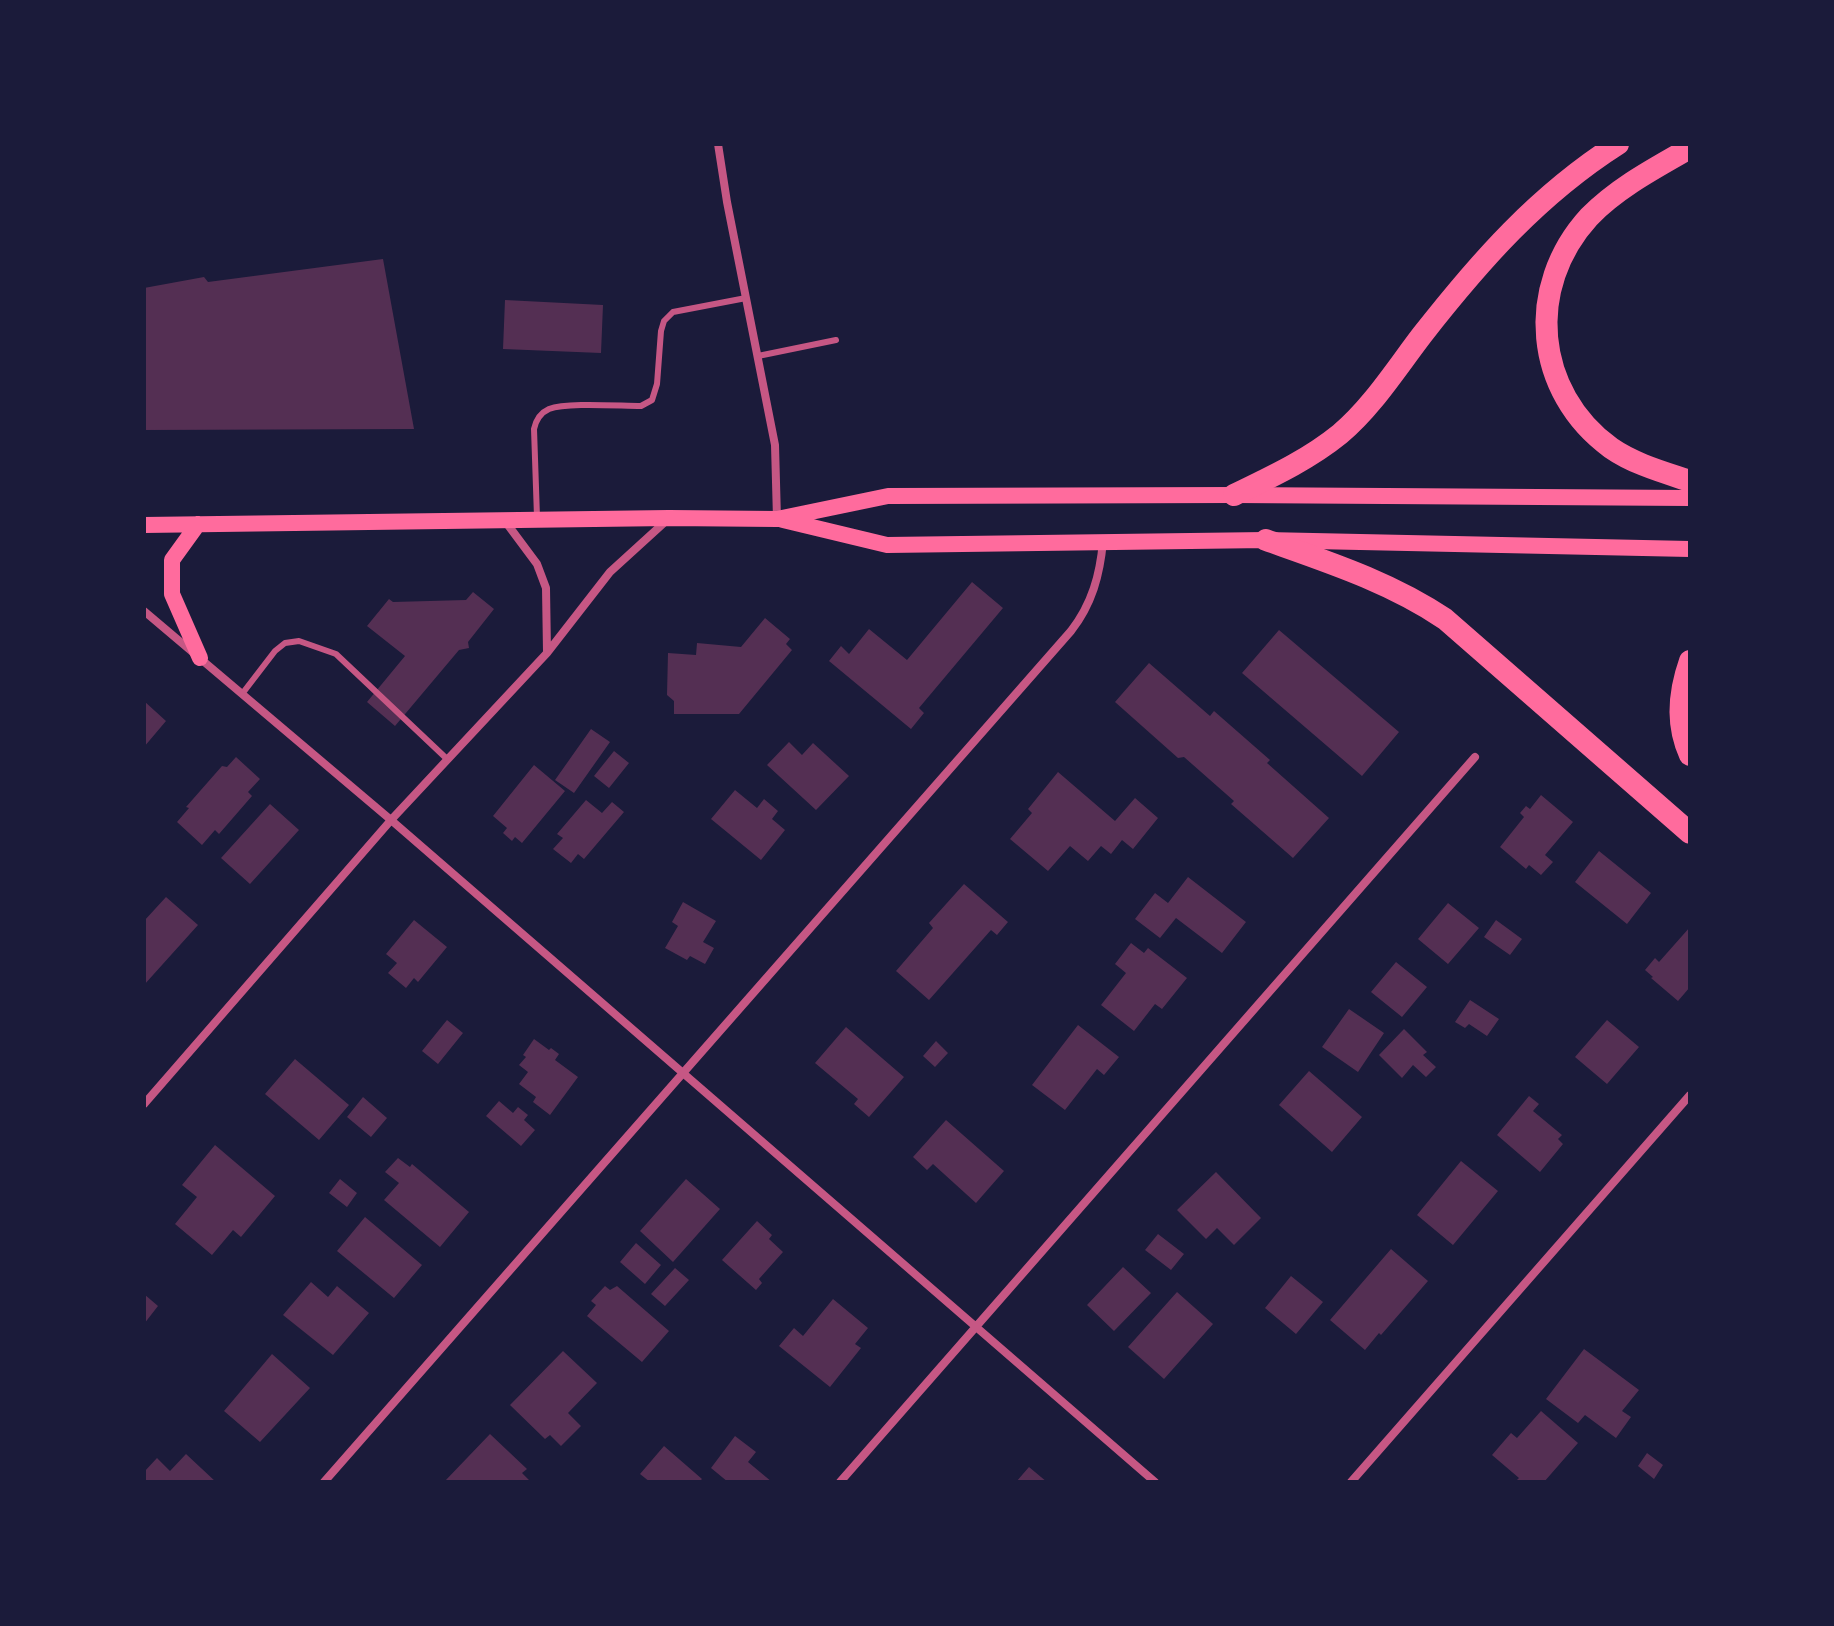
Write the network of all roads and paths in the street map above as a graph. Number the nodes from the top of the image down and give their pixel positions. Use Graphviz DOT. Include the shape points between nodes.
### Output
graph roads {
  1 [pos="718,144"];
  2 [pos="1618,144"];
  3 [pos="1690,148"];
  4 [pos="746,298"];
  5 [pos="836,340"];
  6 [pos="758,356"];
  7 [pos="1690,481"];
  8 [pos="1234,495"];
  9 [pos="1690,498"];
  10 [pos="669,518"];
  11 [pos="777,519"];
  12 [pos="537,520"];
  13 [pos="505,521"];
  14 [pos="198,524"];
  15 [pos="144,525"];
  16 [pos="1266,540"];
  17 [pos="1103,541"];
  18 [pos="1690,549"];
  19 [pos="144,611"];
  20 [pos="547,653"];
  21 [pos="200,658"];
  22 [pos="1690,661"];
  23 [pos="242,694"];
  24 [pos="1690,755"];
  25 [pos="1475,757"];
  26 [pos="447,759"];
  27 [pos="391,820"];
  28 [pos="1690,833"];
  29 [pos="682,1072"];
  30 [pos="1690,1095"];
  31 [pos="144,1104"];
  32 [pos="976,1326"];
  33 [pos="324,1482"];
  34 [pos="840,1482"];
  35 [pos="1155,1482"];
  36 [pos="1351,1482"];
  1 -- 4 [label="street"];
  2 -- 8 [label="highway" via="1512,228 1341,432 1294,466"];
  3 -- 7 [label="highway" via="1622,190 1575,234 1550,287 1546,325 1557,381 1587,426 1625,457"];
  4 -- 6 [label="street"];
  4 -- 12 [label="lane" via="673,312 664,321 652,400 641,406 563,406 536,419"];
  5 -- 6 [label="lane"];
  6 -- 11 [label="street" via="775,445"];
  8 -- 9 [label="main road"];
  8 -- 11 [label="main road" via="888,496"];
  10 -- 11 [label="main road"];
  10 -- 12 [label="main road"];
  10 -- 20 [label="street" via="610,572"];
  11 -- 17 [label="main road" via="887,545"];
  12 -- 13 [label="main road"];
  13 -- 14 [label="main road"];
  13 -- 20 [label="street" via="537,564 546,588"];
  14 -- 15 [label="main road"];
  14 -- 21 [label="main road" via="172,560 172,594"];
  16 -- 17 [label="main road"];
  16 -- 18 [label="main road"];
  16 -- 28 [label="highway" via="1377,581 1445,619"];
  17 -- 29 [label="street" via="1094,591 1071,631"];
  19 -- 21 [label="street"];
  20 -- 26 [label="street"];
  21 -- 23 [label="street"];
  22 -- 24 [label="highway" via="1680,714"];
  23 -- 26 [label="lane" via="275,651 299,641 336,654"];
  23 -- 27 [label="street"];
  25 -- 32 [label="street"];
  26 -- 27 [label="street"];
  27 -- 29 [label="street"];
  27 -- 31 [label="street"];
  29 -- 32 [label="street"];
  29 -- 33 [label="street"];
  30 -- 36 [label="street"];
  32 -- 34 [label="street"];
  32 -- 35 [label="street"];
}
